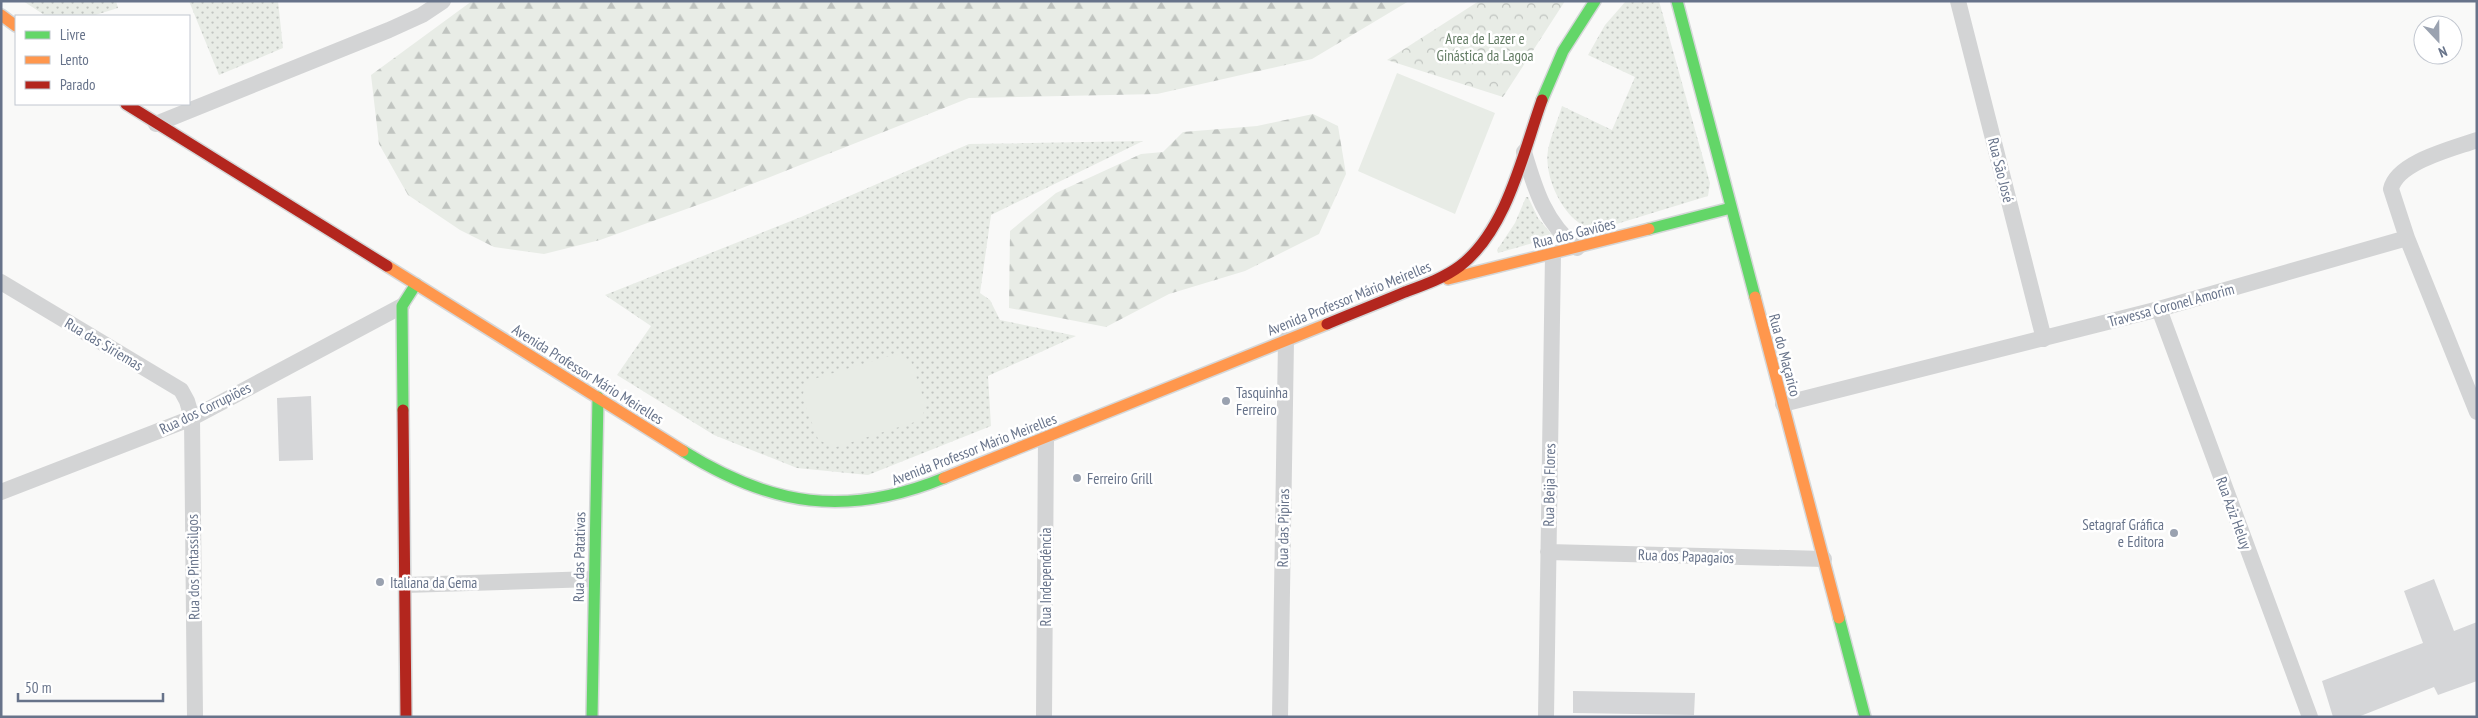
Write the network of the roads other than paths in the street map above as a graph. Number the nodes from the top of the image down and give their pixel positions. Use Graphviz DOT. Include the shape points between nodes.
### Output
graph roads {
  1 [pos="443,1"];
  2 [pos="1595,1"];
  3 [pos="1677,1"];
  4 [pos="1958,1"];
  5 [pos="1,15"];
  6 [pos="15,25"];
  7 [pos="1,30"];
  8 [pos="15,37"];
  9 [pos="128,105"];
  10 [pos="156,124"];
  11 [pos="2477,140"];
  12 [pos="1524,152"];
  13 [pos="1731,208"];
  14 [pos="2407,238"];
  15 [pos="1577,248"];
  16 [pos="1553,254"];
  17 [pos="1,282"];
  18 [pos="416,284"];
  19 [pos="1423,285"];
  20 [pos="402,306"];
  21 [pos="2159,309"];
  22 [pos="2044,339"];
  23 [pos="1286,340"];
  24 [pos="598,397"];
  25 [pos="1783,404"];
  26 [pos="2477,412"];
  27 [pos="192,418"];
  28 [pos="1046,437"];
  29 [pos="1,492"];
  30 [pos="1548,552"];
  31 [pos="1824,560"];
  32 [pos="594,579"];
  33 [pos="406,585"];
  34 [pos="195,717"];
  35 [pos="406,717"];
  36 [pos="592,717"];
  37 [pos="1044,717"];
  38 [pos="1280,717"];
  39 [pos="1546,717"];
  40 [pos="1865,717"];
  41 [pos="2310,717"];
  1 -- 10 [label="street" via="389,30"];
  2 -- 12 [label="street, Avenida Professor Mário Meirelles" via="1554,70"];
  3 -- 13 [label="street, Rua do Maçarico"];
  4 -- 22 [label="street, Rua São José"];
  5 -- 6 [label="street"];
  7 -- 8 [label="street"];
  9 -- 10 [label="street, Avenida Professor Mário Meirelles"];
  10 -- 18 [label="street, Avenida Professor Mário Meirelles"];
  11 -- 14 [label="street" via="2409,166 2393,181 2393,199"];
  12 -- 15 [label="street" via="1546,213 1557,230"];
  12 -- 19 [label="street, Avenida Professor Mário Meirelles" via="1507,196 1484,240 1463,263"];
  13 -- 15 [label="street, Rua dos Gaviões"];
  13 -- 25 [label="street, Rua do Maçarico"];
  14 -- 21 [label="street, Travessa Coronel Amorim"];
  14 -- 26 [label="street"];
  15 -- 16 [label="street, Rua dos Gaviões"];
  16 -- 19 [label="street, Rua dos Gaviões"];
  16 -- 30 [label="street, Rua Beija Flores"];
  17 -- 27 [label="street, Rua das Siriemas" via="181,390"];
  18 -- 20 [label="street, Rua dos Corrupiões"];
  18 -- 24 [label="street, Avenida Professor Mário Meirelles"];
  19 -- 23 [label="street, Avenida Professor Mário Meirelles"];
  20 -- 27 [label="street, Rua dos Corrupiões"];
  20 -- 33 [label="street"];
  21 -- 22 [label="street, Travessa Coronel Amorim"];
  21 -- 41 [label="street, Rua Aziz Heluy"];
  22 -- 25 [label="street, Travessa Coronel Amorim"];
  23 -- 28 [label="street, Avenida Professor Mário Meirelles"];
  23 -- 38 [label="street, Rua das Pipiras"];
  24 -- 28 [label="street, Avenida Professor Mário Meirelles" via="699,461 734,479 780,496 826,502 875,500 910,492"];
  24 -- 32 [label="street, Rua das Patativas"];
  25 -- 31 [label="street, Rua do Maçarico"];
  27 -- 29 [label="street, Rua dos Corrupiões"];
  27 -- 34 [label="street, Rua dos Pintassilgos"];
  28 -- 37 [label="street, Rua Independência"];
  30 -- 31 [label="street, Rua dos Papagaios"];
  30 -- 39 [label="street, Rua Beija Flores"];
  31 -- 40 [label="street, Rua do Maçarico"];
  32 -- 33 [label="street"];
  32 -- 36 [label="street, Rua das Patativas"];
  33 -- 35 [label="street"];
}
